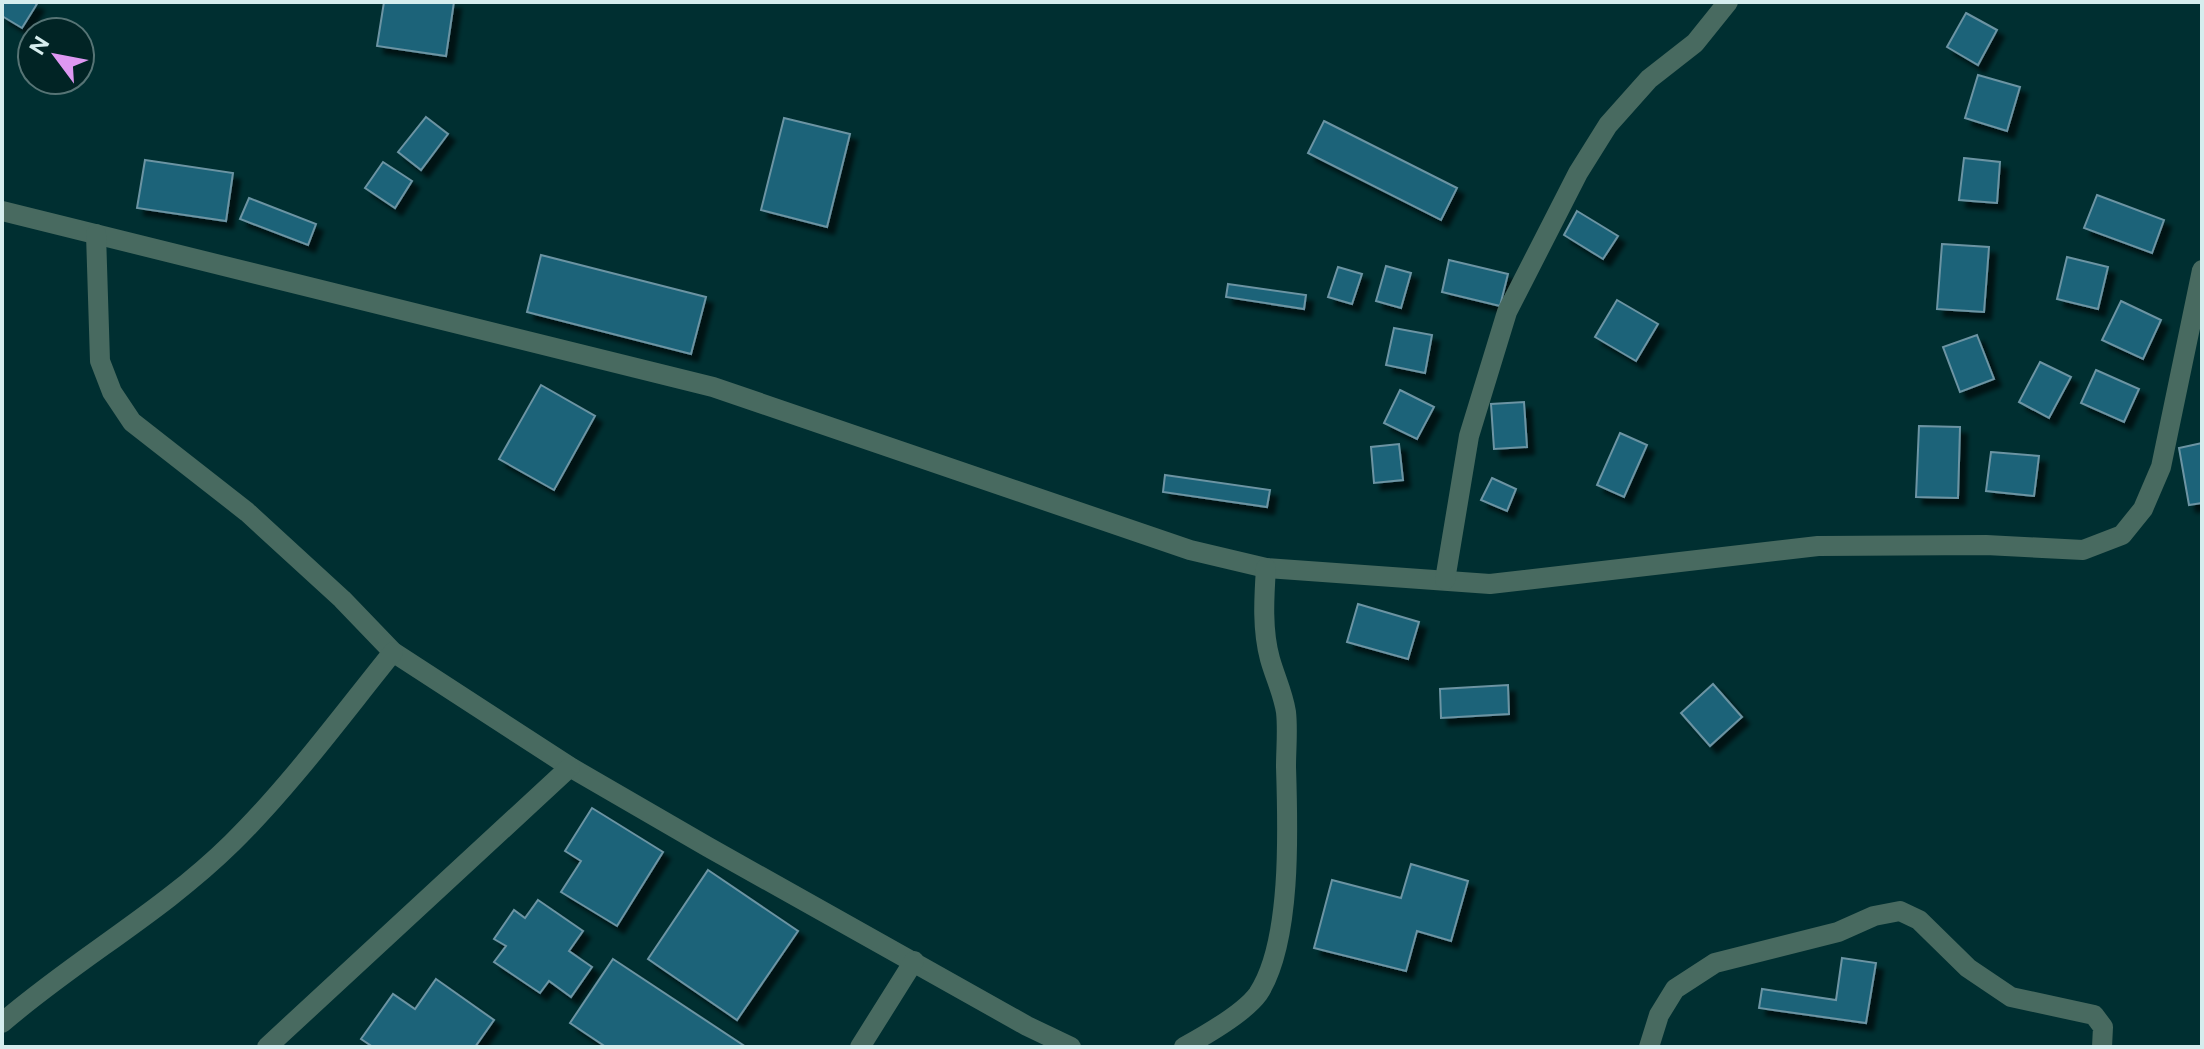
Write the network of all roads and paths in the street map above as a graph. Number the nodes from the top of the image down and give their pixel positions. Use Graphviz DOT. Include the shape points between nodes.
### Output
graph roads {
  1 [pos="1728,2"];
  2 [pos="2,211"];
  3 [pos="96,234"];
  4 [pos="2202,270"];
  5 [pos="1266,568"];
  6 [pos="1445,580"];
  7 [pos="393,652"];
  8 [pos="570,767"];
  9 [pos="914,961"];
  10 [pos="2,1023"];
  11 [pos="267,1047"];
  12 [pos="860,1047"];
  13 [pos="1071,1047"];
  14 [pos="1184,1047"];
  15 [pos="1649,1047"];
  16 [pos="2102,1047"];
  1 -- 6 [label="street" via="1695,43 1649,79 1608,125 1507,312 1469,436"];
  2 -- 3 [label="street"];
  3 -- 5 [label="street" via="713,387 1190,550"];
  3 -- 7 [label="street" via="100,361 132,422 247,512"];
  4 -- 6 [label="street" via="2161,467 2143,509 2122,535 2083,550 1818,546 1490,584"];
  5 -- 6 [label="street"];
  5 -- 14 [label="street" via="1266,634 1286,714 1288,829 1279,942 1256,997"];
  7 -- 8 [label="street"];
  7 -- 10 [label="street" via="232,843 150,914 40,990"];
  8 -- 9 [label="street"];
  8 -- 11 [label="street"];
  9 -- 12 [label="street"];
  9 -- 13 [label="street"];
  15 -- 16 [label="street" via="1675,989 1715,963 1900,911 1919,920 1968,968 2011,997 2094,1015 2103,1027"];
}
